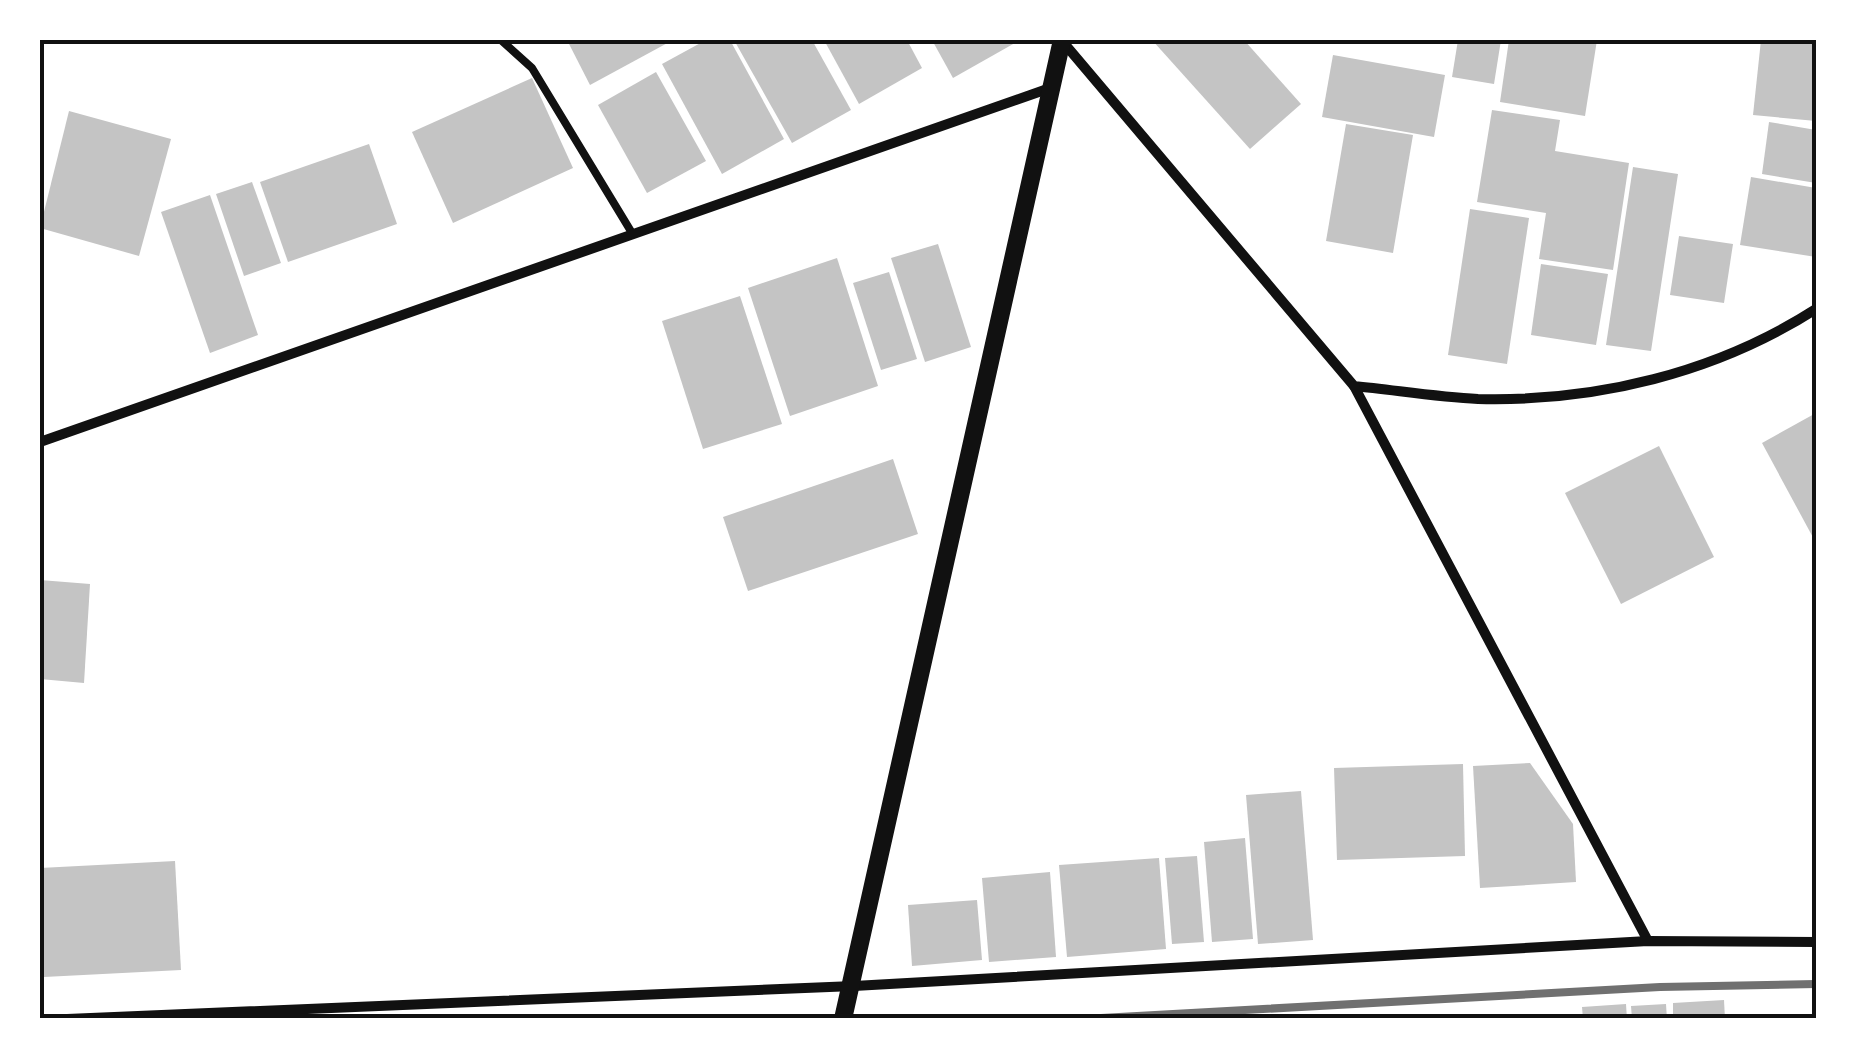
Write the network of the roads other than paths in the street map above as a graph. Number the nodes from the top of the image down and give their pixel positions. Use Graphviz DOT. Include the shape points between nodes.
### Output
graph roads {
  1 [pos="502,40"];
  2 [pos="1062,41"];
  3 [pos="1054,87"];
  4 [pos="632,232"];
  5 [pos="1816,309"];
  6 [pos="1354,386"];
  7 [pos="40,442"];
  8 [pos="1648,941"];
  9 [pos="1816,942"];
  10 [pos="854,986"];
  11 [pos="67,1019"];
  12 [pos="844,1019"];
  1 -- 4 [label="lane" via="532,68"];
  2 -- 3 [label="street"];
  2 -- 6 [label="street"];
  3 -- 4 [label="street"];
  3 -- 10 [label="street"];
  4 -- 7 [label="street"];
  5 -- 6 [label="street" via="1712,364 1589,393 1478,399"];
  6 -- 8 [label="street"];
  8 -- 9 [label="street"];
  8 -- 10 [label="street"];
  10 -- 11 [label="street"];
  10 -- 12 [label="street"];
}
